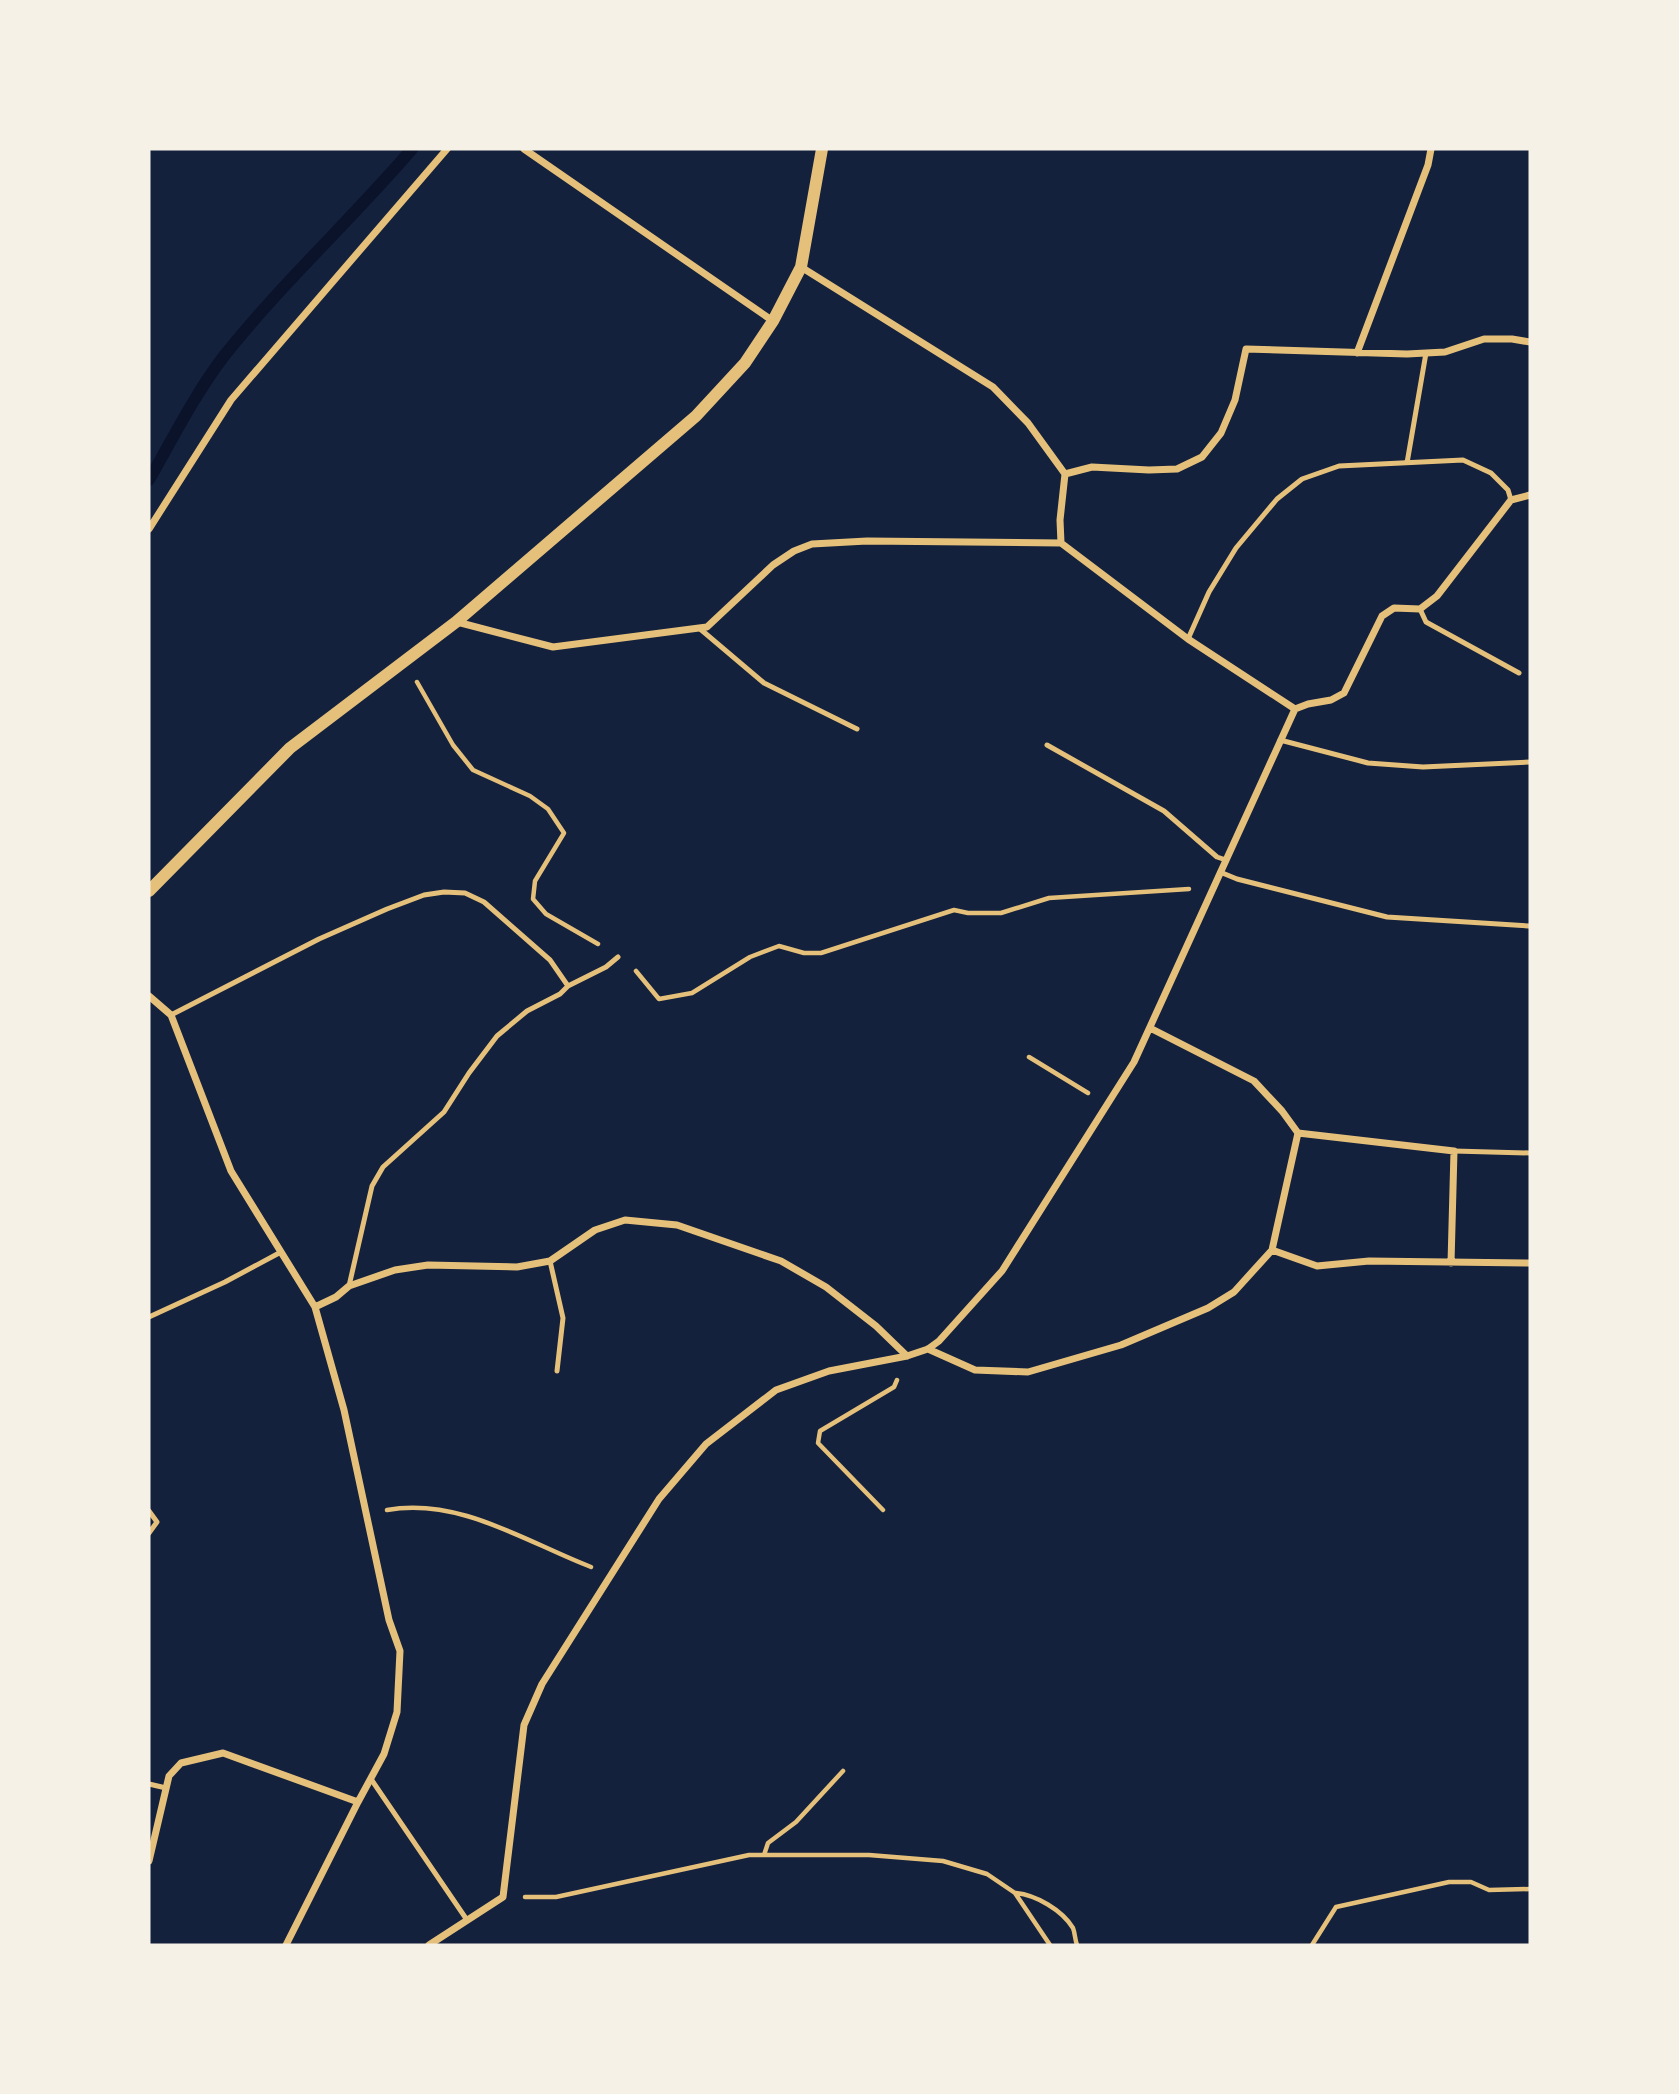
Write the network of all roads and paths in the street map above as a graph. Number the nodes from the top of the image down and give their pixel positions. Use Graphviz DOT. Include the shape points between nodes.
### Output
graph roads {
  1 [pos="447,149"];
  2 [pos="524,149"];
  3 [pos="822,149"];
  4 [pos="1431,149"];
  5 [pos="801,267"];
  6 [pos="773,321"];
  7 [pos="1530,342"];
  8 [pos="1357,353"];
  9 [pos="1426,353"];
  10 [pos="1407,463"];
  11 [pos="1065,474"];
  12 [pos="1530,495"];
  13 [pos="1511,500"];
  14 [pos="149,529"];
  15 [pos="1061,543"];
  16 [pos="1420,609"];
  17 [pos="456,622"];
  18 [pos="699,628"];
  19 [pos="1188,639"];
  20 [pos="405,662"];
  21 [pos="1518,673"];
  22 [pos="1295,709"];
  23 [pos="857,729"];
  24 [pos="1280,740"];
  25 [pos="1047,745"];
  26 [pos="1530,762"];
  27 [pos="1226,860"];
  28 [pos="1220,872"];
  29 [pos="149,891"];
  30 [pos="1210,896"];
  31 [pos="1530,926"];
  32 [pos="618,957"];
  33 [pos="568,986"];
  34 [pos="149,996"];
  35 [pos="171,1015"];
  36 [pos="1150,1028"];
  37 [pos="1029,1058"];
  38 [pos="1107,1104"];
  39 [pos="1298,1133"];
  40 [pos="1454,1151"];
  41 [pos="1530,1153"];
  42 [pos="1272,1250"];
  43 [pos="281,1252"];
  44 [pos="550,1261"];
  45 [pos="1451,1263"];
  46 [pos="1530,1263"];
  47 [pos="349,1286"];
  48 [pos="315,1307"];
  49 [pos="149,1317"];
  50 [pos="928,1349"];
  51 [pos="907,1356"];
  52 [pos="557,1371"];
  53 [pos="883,1510"];
  54 [pos="149,1511"];
  55 [pos="365,1514"];
  56 [pos="149,1533"];
  57 [pos="611,1575"];
  58 [pos="844,1771"];
  59 [pos="371,1779"];
  60 [pos="149,1784"];
  61 [pos="166,1788"];
  62 [pos="358,1802"];
  63 [pos="764,1855"];
  64 [pos="149,1861"];
  65 [pos="1530,1889"];
  66 [pos="1015,1893"];
  67 [pos="503,1897"];
  68 [pos="467,1920"];
  69 [pos="286,1945"];
  70 [pos="429,1945"];
  71 [pos="1050,1945"];
  72 [pos="1077,1945"];
  73 [pos="1312,1945"];
  1 -- 14 [label="street" via="231,400"];
  2 -- 6 [label="street"];
  3 -- 5 [label="street"];
  4 -- 8 [label="street"];
  5 -- 6 [label="street"];
  5 -- 11 [label="street" via="993,387 1028,422"];
  6 -- 17 [label="street" via="745,363 696,416"];
  7 -- 9 [label="street" via="1484,339"];
  8 -- 9 [label="street"];
  8 -- 11 [label="street" via="1246,349 1235,400 1221,433 1202,457 1177,469 1092,467"];
  9 -- 10 [label="lane"];
  10 -- 13 [label="lane" via="1463,460 1491,473 1508,490"];
  10 -- 19 [label="lane" via="1339,466 1302,480 1278,499 1236,548"];
  11 -- 15 [label="street"];
  12 -- 13 [label="street"];
  13 -- 16 [label="street" via="1437,596"];
  15 -- 18 [label="street" via="812,544 772,565 707,627"];
  15 -- 19 [label="street"];
  16 -- 21 [label="lane" via="1426,622"];
  16 -- 22 [label="street" via="1394,608 1382,616 1344,692 1331,701"];
  17 -- 18 [label="street" via="553,647"];
  17 -- 20 [label="street"];
  18 -- 23 [label="lane" via="764,683"];
  19 -- 22 [label="street"];
  20 -- 29 [label="street" via="290,748"];
  20 -- 32 [label="path" via="453,745 473,770 530,796 548,809 565,833 535,881 533,899 546,914"];
  22 -- 24 [label="street"];
  24 -- 26 [label="lane" via="1368,764 1423,767"];
  24 -- 27 [label="street"];
  25 -- 27 [label="lane" via="1164,811"];
  27 -- 28 [label="street"];
  28 -- 30 [label="street"];
  28 -- 31 [label="lane" via="1387,917"];
  30 -- 32 [label="path" via="1177,889 1049,898 1001,913 954,910 821,953 779,946 750,957 692,993 659,999 633,966"];
  30 -- 36 [label="street"];
  32 -- 33 [label="lane"];
  33 -- 35 [label="lane" via="550,960 484,902 465,893 444,892 424,895 342,929"];
  33 -- 47 [label="lane" via="497,1036 444,1112 383,1167 372,1186"];
  34 -- 35 [label="street"];
  35 -- 43 [label="street" via="231,1171"];
  36 -- 38 [label="street"];
  36 -- 39 [label="street" via="1254,1081"];
  37 -- 38 [label="path"];
  38 -- 50 [label="street" via="1002,1271"];
  39 -- 40 [label="street"];
  39 -- 42 [label="street"];
  40 -- 41 [label="lane"];
  40 -- 45 [label="street"];
  42 -- 45 [label="street" via="1317,1266 1369,1261"];
  42 -- 50 [label="street" via="1234,1292 1208,1308 1121,1345 1028,1372 975,1370"];
  43 -- 48 [label="street"];
  43 -- 49 [label="lane"];
  44 -- 47 [label="street" via="517,1267 428,1265 395,1270"];
  44 -- 51 [label="street" via="596,1230 625,1220 677,1225 782,1261 825,1287"];
  44 -- 52 [label="lane" via="563,1318"];
  45 -- 46 [label="street"];
  47 -- 48 [label="street"];
  48 -- 55 [label="street" via="344,1410"];
  50 -- 51 [label="street"];
  51 -- 53 [label="path" via="894,1387 820,1431 818,1443"];
  51 -- 57 [label="street" via="829,1371 776,1390 706,1444 659,1499"];
  54 -- 56 [label="lane" via="158,1522"];
  55 -- 57 [label="path" via="400,1507 432,1508 493,1524"];
  55 -- 59 [label="street" via="400,1651 397,1712"];
  57 -- 67 [label="street" via="542,1685 524,1725"];
  58 -- 63 [label="path" via="796,1822 768,1843"];
  59 -- 62 [label="street"];
  59 -- 68 [label="lane"];
  60 -- 61 [label="lane"];
  61 -- 62 [label="street" via="169,1776 181,1763 223,1753"];
  61 -- 64 [label="street"];
  62 -- 69 [label="street"];
  63 -- 66 [label="path" via="869,1855 943,1861 987,1874"];
  63 -- 67 [label="path" via="556,1898"];
  65 -- 73 [label="path" via="1489,1890 1471,1882 1449,1882 1336,1907"];
  66 -- 71 [label="path"];
  66 -- 72 [label="path" via="1031,1894 1052,1907 1073,1928"];
  67 -- 68 [label="street"];
  68 -- 70 [label="street"];
}
